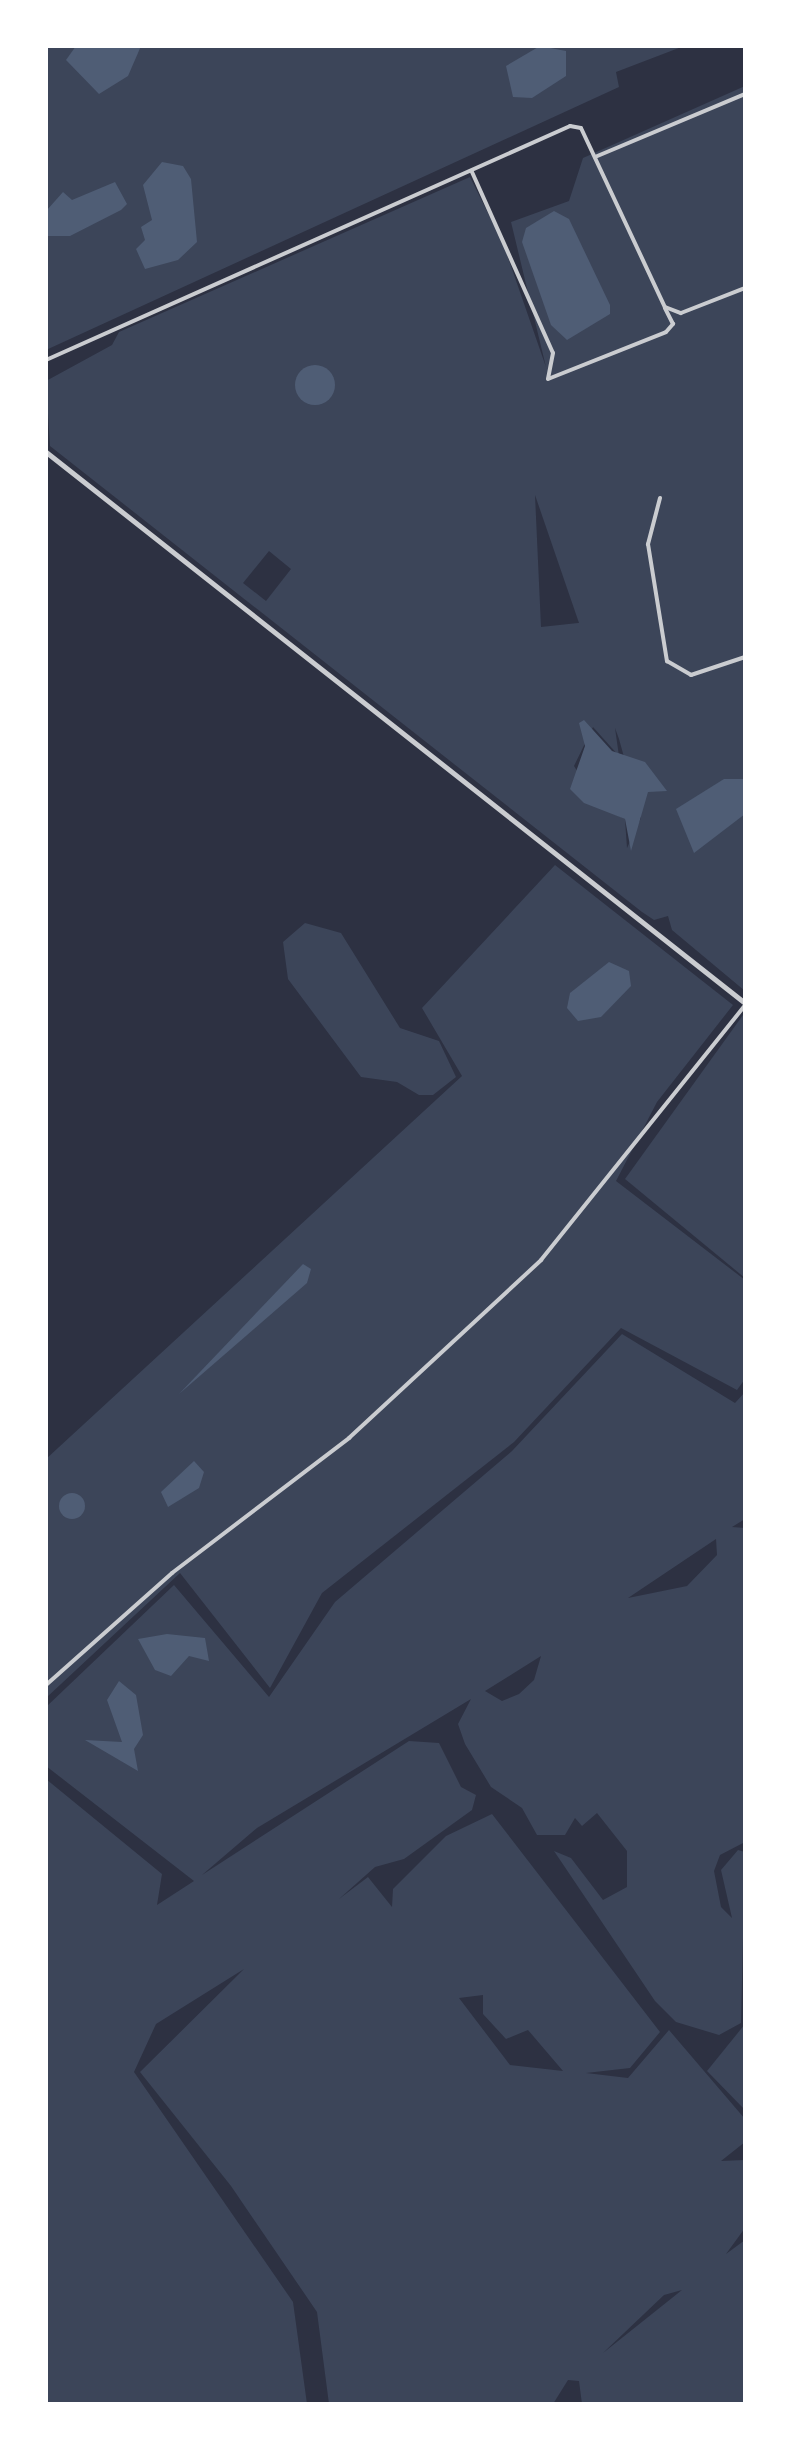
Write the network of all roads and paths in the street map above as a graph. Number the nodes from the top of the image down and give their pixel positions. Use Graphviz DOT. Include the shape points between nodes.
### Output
graph roads {
  1 [pos="745,94"];
  2 [pos="595,157"];
  3 [pos="472,172"];
  4 [pos="745,288"];
  5 [pos="665,307"];
  6 [pos="46,360"];
  7 [pos="46,452"];
  8 [pos="660,498"];
  9 [pos="745,657"];
  10 [pos="745,1004"];
  11 [pos="46,1685"];
  1 -- 2 [label="street"];
  2 -- 3 [label="street" via="581,128 570,126"];
  2 -- 5 [label="street"];
  3 -- 5 [label="street" via="553,353 548,379 666,332 673,324"];
  3 -- 6 [label="street"];
  4 -- 5 [label="street" via="681,313"];
  7 -- 10 [label="street"];
  8 -- 9 [label="street" via="648,544 667,661 691,675"];
  10 -- 11 [label="street" via="541,1260 349,1438 172,1573"];
}
